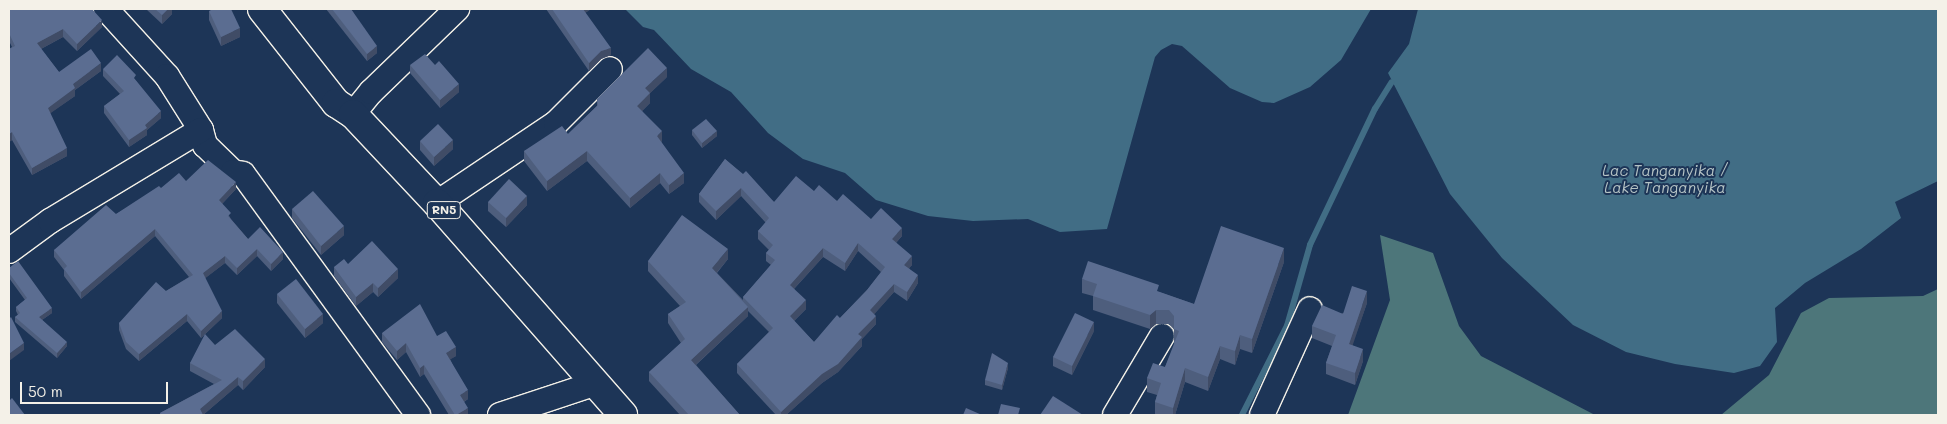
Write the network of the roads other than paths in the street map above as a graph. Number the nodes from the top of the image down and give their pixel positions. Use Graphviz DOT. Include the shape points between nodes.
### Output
graph roads {
  1 [pos="106,9"];
  2 [pos="262,9"];
  3 [pos="457,9"];
  4 [pos="610,69"];
  5 [pos="353,114"];
  6 [pos="201,130"];
  7 [pos="437,203"];
  8 [pos="9,251"];
  9 [pos="1310,309"];
  10 [pos="1162,336"];
  11 [pos="594,384"];
  12 [pos="418,415"];
  13 [pos="500,415"];
  14 [pos="623,415"];
  15 [pos="1115,415"];
  16 [pos="1262,415"];
  1 -- 6 [label="street" via="167,76"];
  2 -- 5 [label="highway, RN5" via="336,103"];
  3 -- 5 [label="street" via="371,92"];
  4 -- 7 [label="street" via="556,123"];
  5 -- 7 [label="highway, RN5"];
  6 -- 8 [label="street" via="50,221"];
  6 -- 12 [label="street" via="205,144 213,153 224,160 233,172 243,174"];
  7 -- 11 [label="highway, RN5"];
  9 -- 16 [label="street"];
  10 -- 15 [label="street"];
  11 -- 13 [label="street"];
  11 -- 14 [label="highway, RN5"];
}
